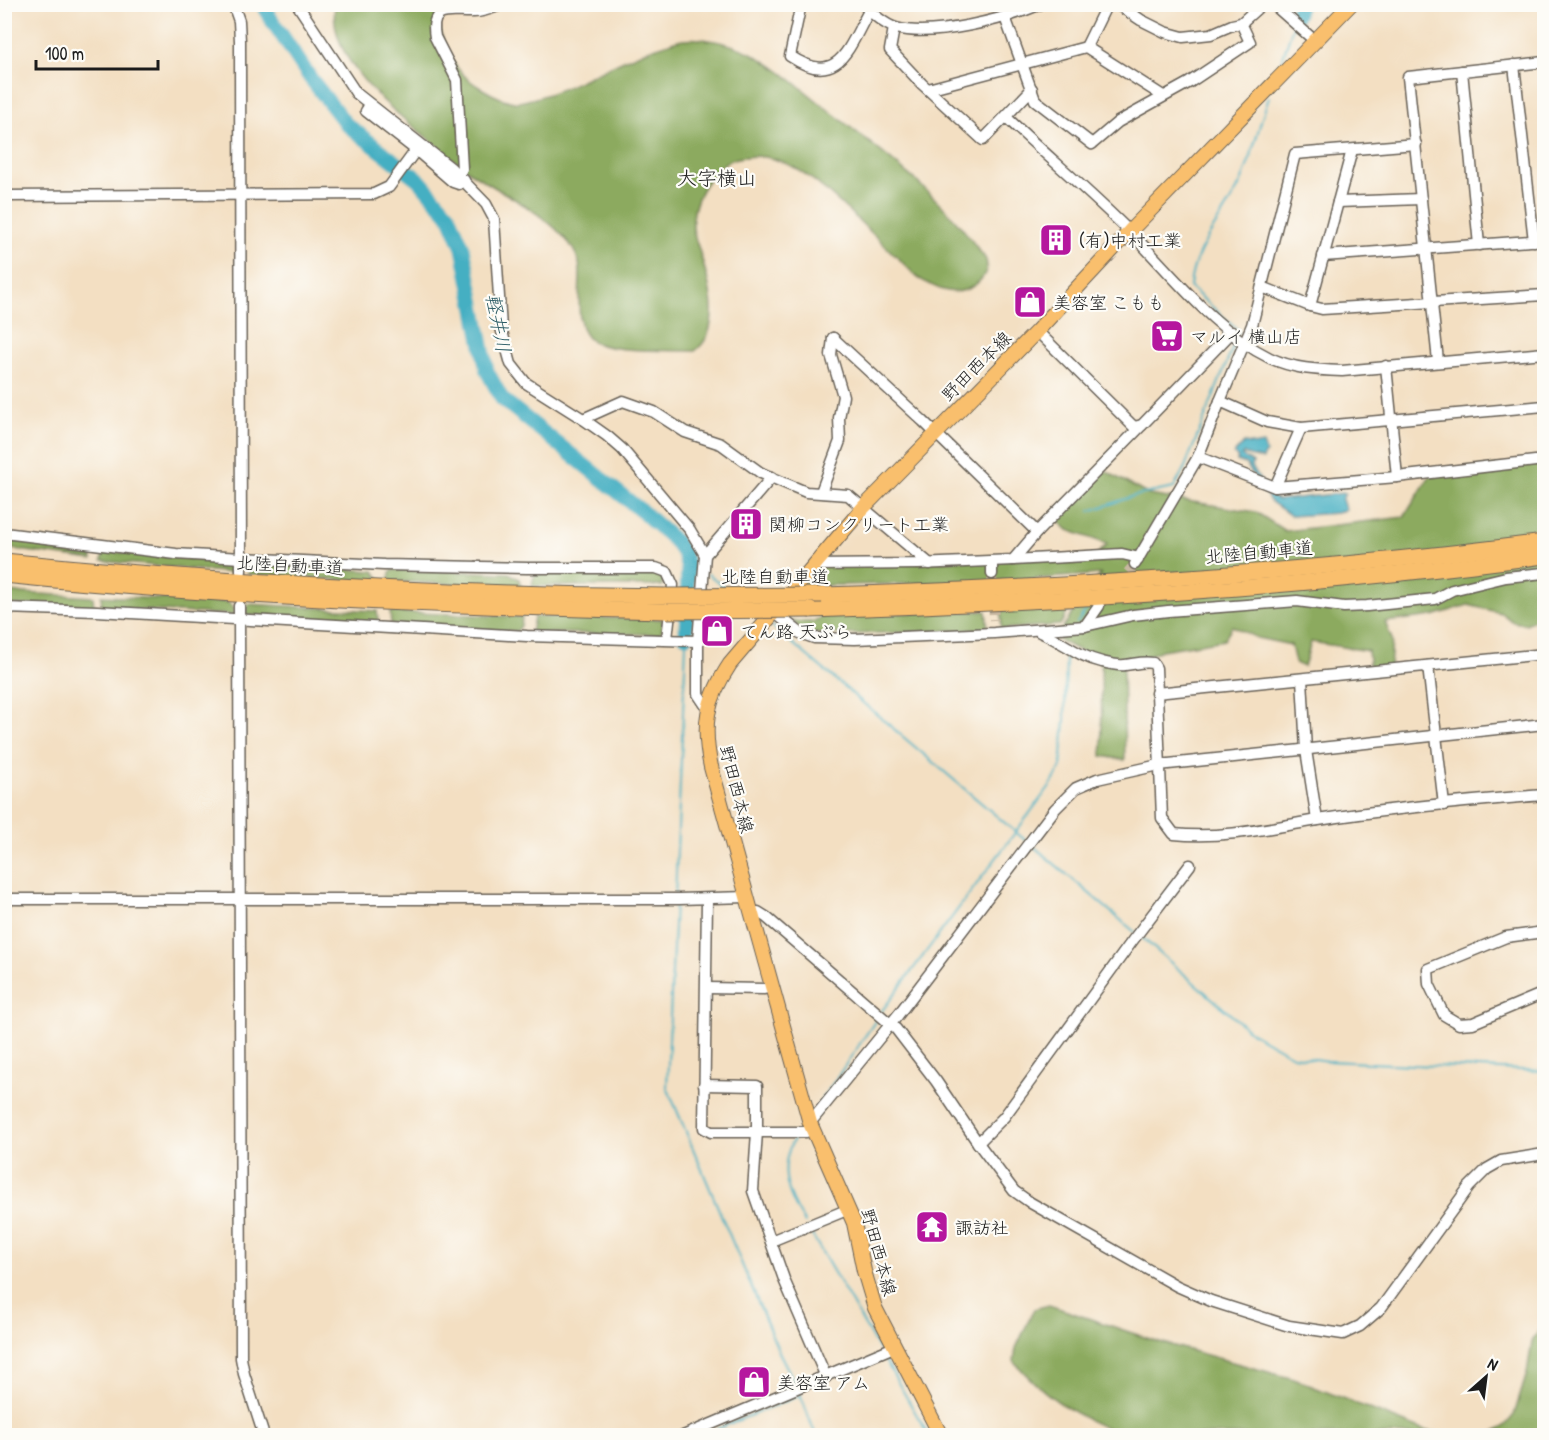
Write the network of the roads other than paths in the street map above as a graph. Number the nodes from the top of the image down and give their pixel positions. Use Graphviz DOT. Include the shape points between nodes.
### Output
graph roads {
  1 [pos="233,4"];
  2 [pos="297,4"];
  3 [pos="503,4"];
  4 [pos="801,4"];
  5 [pos="1041,4"];
  6 [pos="1107,4"];
  7 [pos="1117,4"];
  8 [pos="1262,4"];
  9 [pos="1273,4"];
  10 [pos="1351,4"];
  11 [pos="866,8"];
  12 [pos="1292,16"];
  13 [pos="1005,17"];
  14 [pos="1241,23"];
  15 [pos="894,28"];
  16 [pos="1315,42"];
  17 [pos="1086,47"];
  18 [pos="1545,62"];
  19 [pos="1023,64"];
  20 [pos="1514,66"];
  21 [pos="1462,71"];
  22 [pos="1032,89"];
  23 [pos="928,90"];
  24 [pos="1162,96"];
  25 [pos="370,105"];
  26 [pos="1006,117"];
  27 [pos="1416,144"];
  28 [pos="1352,150"];
  29 [pos="413,153"];
  30 [pos="461,177"];
  31 [pos="4,196"];
  32 [pos="240,196"];
  33 [pos="1421,199"];
  34 [pos="1338,202"];
  35 [pos="1130,231"];
  36 [pos="1539,240"];
  37 [pos="1479,245"];
  38 [pos="1428,249"];
  39 [pos="1323,256"];
  40 [pos="1262,287"];
  41 [pos="1545,295"];
  42 [pos="1433,302"];
  43 [pos="1310,306"];
  44 [pos="1037,331"];
  45 [pos="1238,337"];
  46 [pos="1545,353"];
  47 [pos="1438,361"];
  48 [pos="1386,366"];
  49 [pos="1220,401"];
  50 [pos="1545,406"];
  51 [pos="583,419"];
  52 [pos="1391,420"];
  53 [pos="1142,425"];
  54 [pos="1301,428"];
  55 [pos="935,433"];
  56 [pos="1198,457"];
  57 [pos="1545,460"];
  58 [pos="772,477"];
  59 [pos="1396,477"];
  60 [pos="1275,487"];
  61 [pos="821,492"];
  62 [pos="863,508"];
  63 [pos="4,532"];
  64 [pos="1037,532"];
  65 [pos="1545,542"];
  66 [pos="705,555"];
  67 [pos="1545,556"];
  68 [pos="241,558"];
  69 [pos="1013,560"];
  70 [pos="4,561"];
  71 [pos="992,562"];
  72 [pos="930,564"];
  73 [pos="815,565"];
  74 [pos="241,571"];
  75 [pos="1545,573"];
  76 [pos="992,574"];
  77 [pos="4,575"];
  78 [pos="667,603"];
  79 [pos="239,606"];
  80 [pos="1099,606"];
  81 [pos="4,608"];
  82 [pos="774,612"];
  83 [pos="240,619"];
  84 [pos="994,620"];
  85 [pos="1083,626"];
  86 [pos="1037,630"];
  87 [pos="994,633"];
  88 [pos="667,639"];
  89 [pos="691,641"];
  90 [pos="1545,654"];
  91 [pos="1428,666"];
  92 [pos="1302,679"];
  93 [pos="1156,693"];
  94 [pos="708,709"];
  95 [pos="1545,724"];
  96 [pos="1436,735"];
  97 [pos="1306,750"];
  98 [pos="1159,765"];
  99 [pos="1545,795"];
  100 [pos="1444,805"];
  101 [pos="1317,820"];
  102 [pos="1190,865"];
  103 [pos="747,897"];
  104 [pos="4,898"];
  105 [pos="240,898"];
  106 [pos="707,899"];
  107 [pos="752,914"];
  108 [pos="1545,932"];
  109 [pos="772,987"];
  110 [pos="707,988"];
  111 [pos="1545,993"];
  112 [pos="890,1025"];
  113 [pos="704,1085"];
  114 [pos="811,1126"];
  115 [pos="757,1132"];
  116 [pos="978,1143"];
  117 [pos="1545,1154"];
  118 [pos="849,1209"];
  119 [pos="771,1241"];
  120 [pos="885,1351"];
  121 [pos="826,1377"];
  122 [pos="264,1436"];
  123 [pos="683,1436"];
  124 [pos="941,1436"];
  1 -- 32 [label="street" via="240,31"];
  2 -- 25 [label="street" via="348,83"];
  3 -- 30 [label="street" via="474,12 447,11 436,17 435,37 457,80"];
  4 -- 11 [label="street" via="790,56 813,68 842,60"];
  5 -- 13 [label="street"];
  6 -- 17 [label="street"];
  7 -- 14 [label="street" via="1140,20 1183,37 1211,34"];
  8 -- 14 [label="street"];
  9 -- 12 [label="street"];
  10 -- 16 [label="main road, 野田西本線"];
  11 -- 15 [label="street"];
  12 -- 16 [label="street"];
  13 -- 15 [label="street" via="946,29"];
  13 -- 19 [label="street"];
  14 -- 24 [label="street" via="1250,42"];
  15 -- 23 [label="street" via="890,50"];
  16 -- 35 [label="main road, 野田西本線"];
  17 -- 19 [label="street"];
  17 -- 24 [label="street"];
  18 -- 20 [label="street"];
  19 -- 22 [label="street"];
  19 -- 23 [label="street"];
  20 -- 21 [label="street"];
  20 -- 36 [label="street"];
  21 -- 27 [label="street" via="1408,77"];
  21 -- 37 [label="street"];
  22 -- 24 [label="street" via="1035,100 1092,144 1118,122"];
  22 -- 26 [label="street"];
  23 -- 26 [label="street" via="983,140"];
  25 -- 29 [label="street" via="366,111"];
  25 -- 30 [label="street"];
  26 -- 35 [label="street"];
  27 -- 28 [label="street"];
  27 -- 33 [label="street"];
  28 -- 34 [label="street"];
  28 -- 40 [label="street" via="1295,154"];
  29 -- 30 [label="street" via="453,182 459,184"];
  29 -- 32 [label="street" via="389,187 374,194"];
  30 -- 51 [label="street" via="494,219 501,328 511,364 525,383"];
  31 -- 32 [label="street"];
  32 -- 68 [label="street"];
  33 -- 34 [label="street"];
  33 -- 38 [label="street"];
  34 -- 39 [label="street"];
  35 -- 44 [label="main road, 野田西本線"];
  35 -- 45 [label="street"];
  36 -- 37 [label="street"];
  37 -- 38 [label="street"];
  38 -- 39 [label="street"];
  38 -- 42 [label="street"];
  39 -- 43 [label="street"];
  40 -- 43 [label="street"];
  40 -- 45 [label="street" via="1252,325"];
  41 -- 42 [label="street"];
  42 -- 43 [label="street" via="1322,309"];
  42 -- 47 [label="street"];
  44 -- 53 [label="street" via="1131,425"];
  44 -- 55 [label="main road, 野田西本線"];
  45 -- 48 [label="street" via="1291,366 1342,371"];
  45 -- 49 [label="street"];
  45 -- 53 [label="street"];
  46 -- 47 [label="street"];
  47 -- 48 [label="street"];
  48 -- 52 [label="street"];
  49 -- 54 [label="street" via="1267,422"];
  49 -- 56 [label="street"];
  50 -- 52 [label="street"];
  51 -- 58 [label="street" via="623,401 654,412 685,432 721,444"];
  51 -- 66 [label="street" via="622,449 690,530"];
  52 -- 54 [label="street"];
  52 -- 59 [label="street"];
  53 -- 64 [label="street"];
  54 -- 60 [label="street"];
  55 -- 61 [label="street" via="833,338 831,355 843,396 840,441"];
  55 -- 62 [label="main road, 野田西本線"];
  55 -- 64 [label="street"];
  56 -- 60 [label="street"];
  56 -- 69 [label="street" via="1131,558"];
  57 -- 59 [label="street"];
  58 -- 61 [label="street" via="807,492"];
  58 -- 66 [label="street"];
  59 -- 60 [label="street"];
  61 -- 62 [label="street" via="848,495"];
  62 -- 72 [label="street"];
  62 -- 73 [label="main road, 野田西本線"];
  63 -- 68 [label="street" via="142,551"];
  64 -- 69 [label="street"];
  65 -- 78 [label="highway, 北陸自動車道, bridge" via="1124,583"];
  66 -- 89 [label="street"];
  67 -- 78 [label="highway, 北陸自動車道, bridge" via="1121,597 810,610"];
  68 -- 74 [label="street"];
  68 -- 88 [label="street" via="420,566 656,568 667,572 673,585"];
  69 -- 71 [label="street"];
  70 -- 78 [label="highway, 北陸自動車道" via="348,588"];
  71 -- 72 [label="street"];
  71 -- 76 [label="street"];
  72 -- 73 [label="street"];
  73 -- 82 [label="main road, 野田西本線"];
  75 -- 85 [label="street" via="1506,577 1452,590 1435,599 1344,608 1297,600 1133,615"];
  77 -- 78 [label="highway, 北陸自動車道" via="194,593 409,605"];
  79 -- 83 [label="street"];
  80 -- 85 [label="street"];
  81 -- 83 [label="street"];
  82 -- 87 [label="street" via="800,633 814,638"];
  82 -- 94 [label="main road, 野田西本線" via="730,664"];
  83 -- 88 [label="street" via="527,636"];
  83 -- 105 [label="street"];
  84 -- 87 [label="street"];
  85 -- 86 [label="street"];
  86 -- 87 [label="street"];
  86 -- 93 [label="street" via="1085,657 1122,665 1153,663"];
  88 -- 89 [label="street"];
  89 -- 94 [label="street" via="698,694"];
  90 -- 91 [label="street"];
  91 -- 92 [label="street"];
  91 -- 96 [label="street"];
  92 -- 93 [label="street"];
  92 -- 97 [label="street"];
  93 -- 98 [label="street"];
  94 -- 103 [label="main road, 野田西本線" via="708,752"];
  95 -- 96 [label="street"];
  96 -- 97 [label="street"];
  96 -- 100 [label="street"];
  97 -- 98 [label="street"];
  97 -- 101 [label="street"];
  98 -- 101 [label="street" via="1162,819 1174,834 1201,836"];
  98 -- 112 [label="street" via="1096,779 1076,788 1055,809"];
  99 -- 100 [label="street"];
  100 -- 101 [label="street"];
  102 -- 116 [label="street" via="1004,1117"];
  103 -- 106 [label="street"];
  103 -- 107 [label="main road, 野田西本線"];
  104 -- 105 [label="street"];
  105 -- 106 [label="street"];
  105 -- 122 [label="street" via="241,1358"];
  106 -- 110 [label="street"];
  107 -- 109 [label="main road, 野田西本線"];
  107 -- 112 [label="street" via="758,912 766,917"];
  108 -- 111 [label="street" via="1506,937 1428,969 1429,984 1444,1015 1459,1024 1473,1023"];
  109 -- 110 [label="street"];
  109 -- 114 [label="main road, 野田西本線"];
  110 -- 113 [label="street"];
  112 -- 114 [label="street"];
  112 -- 116 [label="street" via="936,1081"];
  113 -- 115 [label="street" via="706,1131"];
  113 -- 115 [label="street" via="757,1086"];
  114 -- 115 [label="street" via="806,1132"];
  114 -- 118 [label="main road, 野田西本線"];
  115 -- 119 [label="street" via="753,1191"];
  116 -- 117 [label="street" via="1014,1191 1177,1286 1289,1326 1343,1334 1382,1308 1487,1168 1501,1161"];
  118 -- 119 [label="street"];
  118 -- 120 [label="main road, 野田西本線"];
  119 -- 121 [label="street"];
  120 -- 121 [label="street"];
  120 -- 124 [label="main road, 野田西本線"];
  121 -- 123 [label="street"];
}
